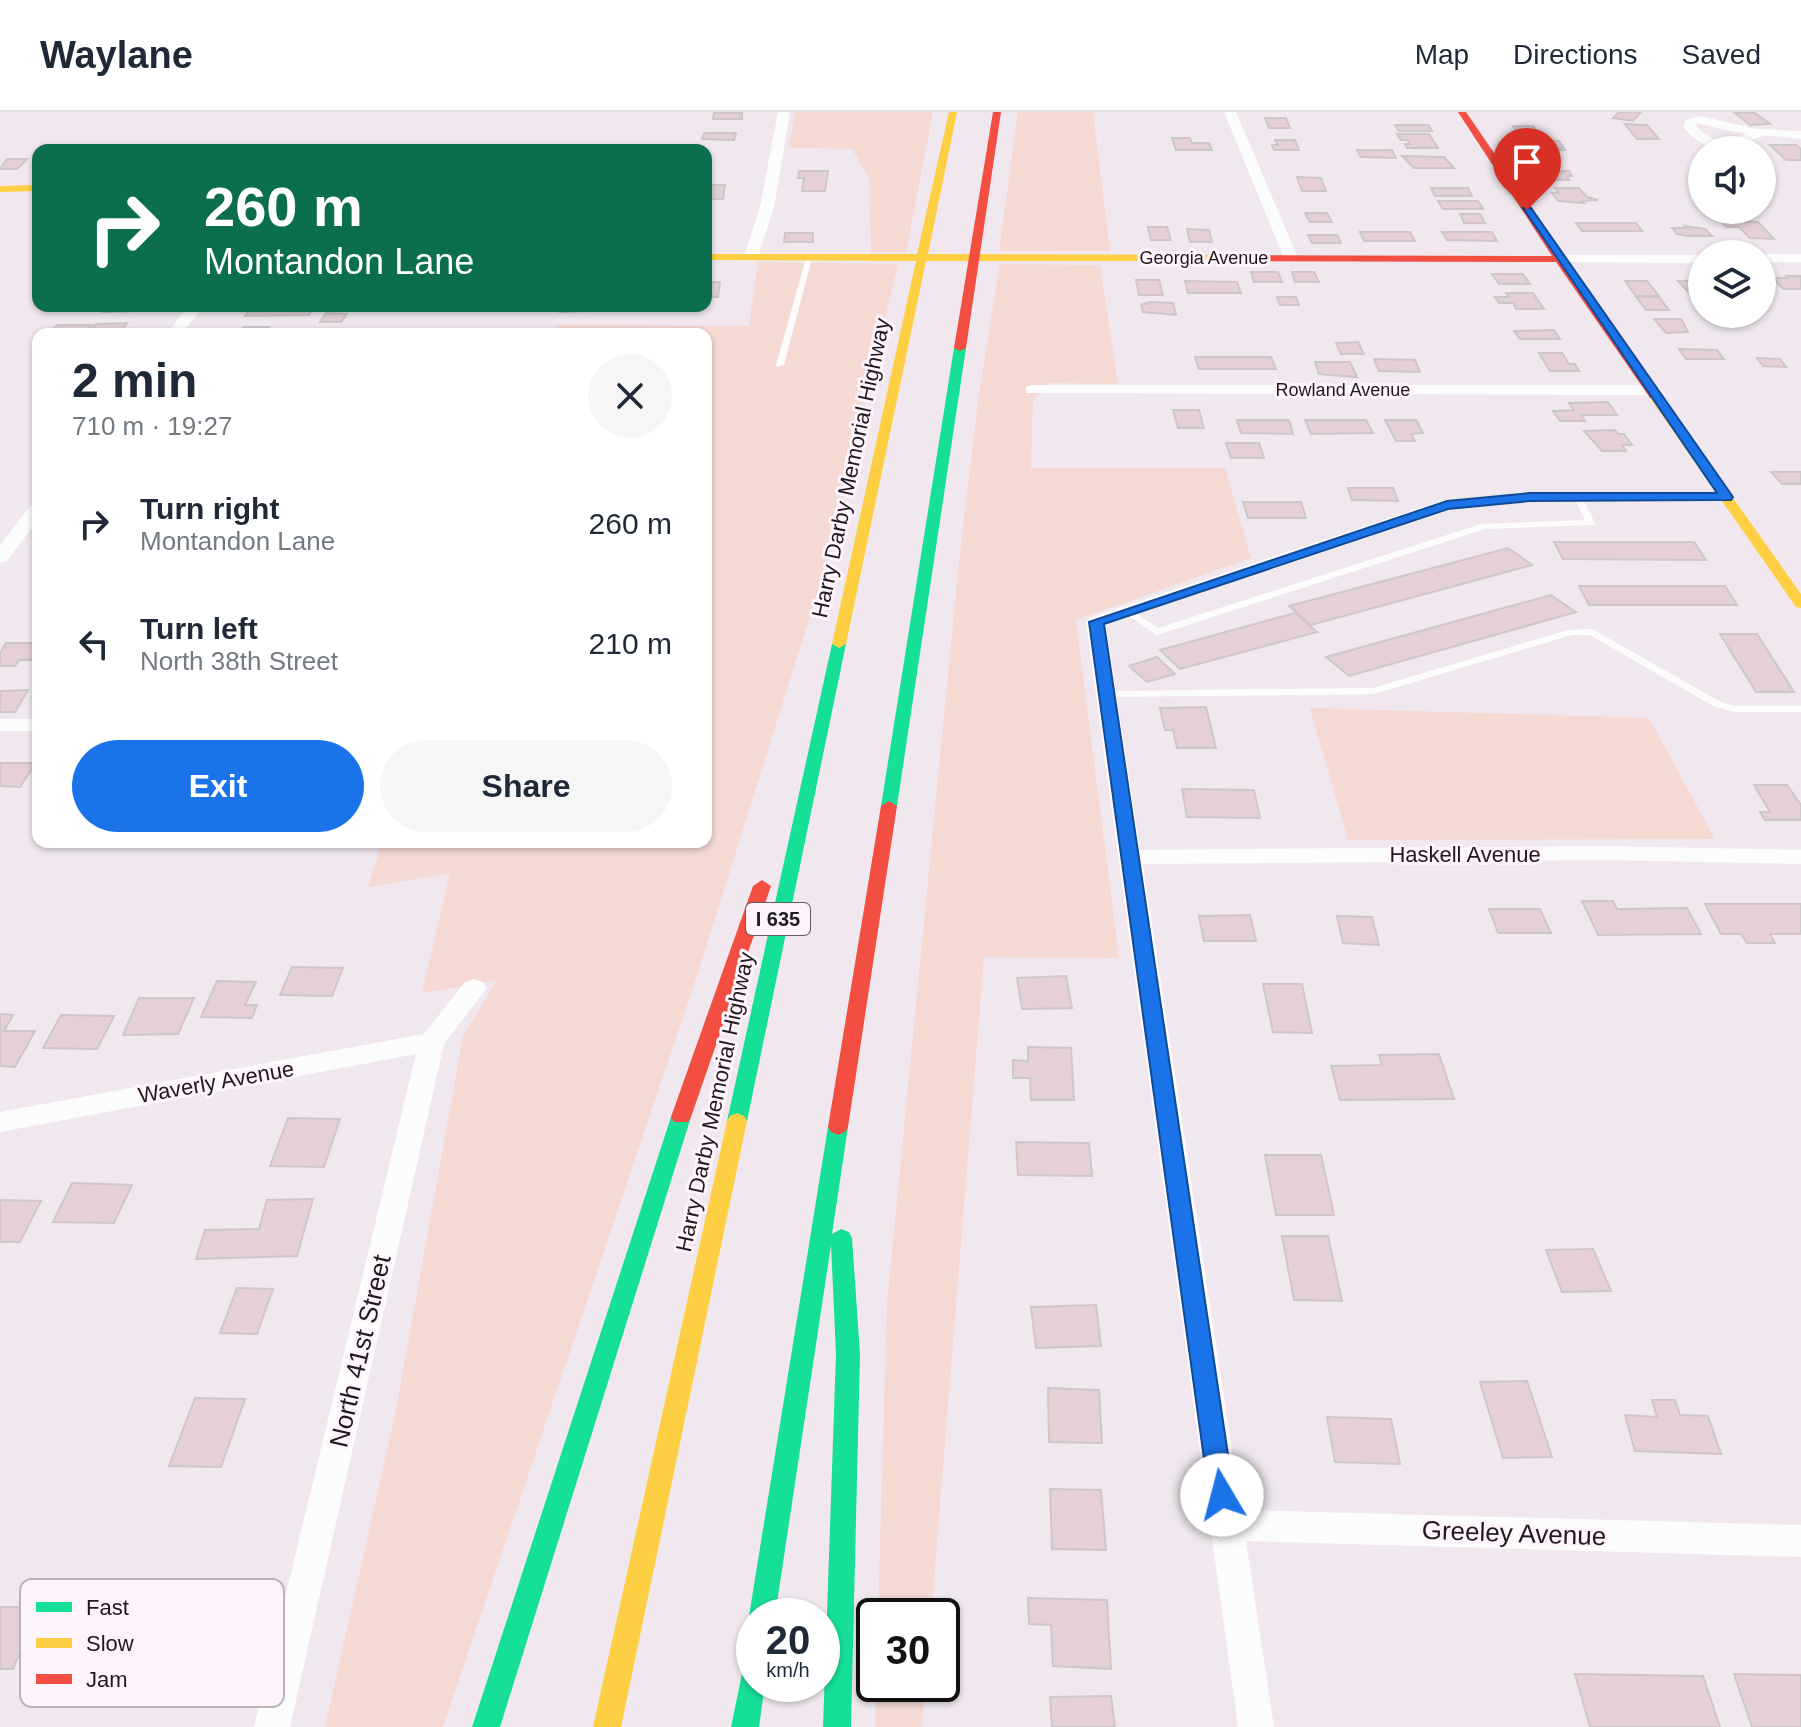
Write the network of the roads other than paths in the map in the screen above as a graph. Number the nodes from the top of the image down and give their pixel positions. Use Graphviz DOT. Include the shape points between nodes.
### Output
graph roads {
  1 [pos="784,112"];
  2 [pos="953,112"];
  3 [pos="997,112"];
  4 [pos="1230,112"];
  5 [pos="1462,112"];
  6 [pos="1756,133"];
  7 [pos="1801,135"];
  8 [pos="32,188"];
  9 [pos="0,189"];
  10 [pos="712,257"];
  11 [pos="751,257"];
  12 [pos="809,258"];
  13 [pos="1291,258"];
  14 [pos="1776,258"];
  15 [pos="1801,258"];
  16 [pos="1559,259"];
  17 [pos="1688,259"];
  18 [pos="191,312"];
  19 [pos="179,328"];
  20 [pos="780,365"];
  21 [pos="1032,390"];
  22 [pos="1654,390"];
  23 [pos="1578,497"];
  24 [pos="1726,497"];
  25 [pos="32,516"];
  26 [pos="0,557"];
  27 [pos="1801,604"];
  28 [pos="1128,612"];
  29 [pos="1106,694"];
  30 [pos="1801,709"];
  31 [pos="822,713"];
  32 [pos="0,725"];
  33 [pos="32,725"];
  34 [pos="781,832"];
  35 [pos="1130,857"];
  36 [pos="1801,857"];
  37 [pos="770,861"];
  38 [pos="474,988"];
  39 [pos="432,1042"];
  40 [pos="0,1122"];
  41 [pos="836,1157"];
  42 [pos="1226,1525"];
  43 [pos="1801,1541"];
  44 [pos="765,1598"];
  45 [pos="284,1676"];
  46 [pos="749,1702"];
  47 [pos="277,1707"];
  48 [pos="272,1727"];
  49 [pos="486,1727"];
  50 [pos="607,1727"];
  51 [pos="745,1727"];
  52 [pos="837,1727"];
  53 [pos="1256,1727"];
  1 -- 11 [label="street" via="767,207"];
  2 -- 31 [label="main road, Harry Darby Memorial Highway / I 635"];
  3 -- 41 [label="main road"];
  4 -- 13 [label="street"];
  5 -- 16 [label="main road"];
  6 -- 6 [label="street" via="1700,120 1689,127 1717,145 1735,145"];
  6 -- 7 [label="street"];
  8 -- 9 [label="main road"];
  10 -- 11 [label="main road, Georgia Avenue"];
  11 -- 12 [label="main road, Georgia Avenue"];
  12 -- 13 [label="main road, Georgia Avenue"];
  12 -- 20 [label="lane"];
  13 -- 16 [label="main road, Georgia Avenue"];
  14 -- 15 [label="street"];
  16 -- 17 [label="street, Georgia Avenue"];
  16 -- 22 [label="main road"];
  18 -- 19 [label="street"];
  21 -- 22 [label="street, Rowland Avenue"];
  22 -- 24 [label="main road"];
  23 -- 24 [label="street"];
  23 -- 28 [label="street" via="1447,505"];
  23 -- 28 [label="lane" via="1591,523 1484,526 1157,632"];
  24 -- 27 [label="main road"];
  25 -- 26 [label="street"];
  28 -- 29 [label="street" via="1096,622"];
  29 -- 30 [label="lane" via="1374,691 1571,632 1592,632 1717,704 1733,709"];
  29 -- 35 [label="street"];
  31 -- 34 [label="main road"];
  31 -- 50 [label="main road, Harry Darby Memorial Highway / I 635"];
  32 -- 33 [label="street"];
  35 -- 36 [label="street, Haskell Avenue"];
  35 -- 42 [label="street"];
  37 -- 49 [label="main road" via="661,1173"];
  38 -- 39 [label="street, North 41st Street"];
  39 -- 40 [label="street, Waverly Avenue"];
  39 -- 45 [label="street, North 41st Street"];
  41 -- 44 [label="main road"];
  41 -- 52 [label="main road" via="848,1354"];
  42 -- 43 [label="street, Greeley Avenue"];
  42 -- 53 [label="street"];
  46 -- 51 [label="main road"];
  47 -- 48 [label="street, North 41st Street"];
}
